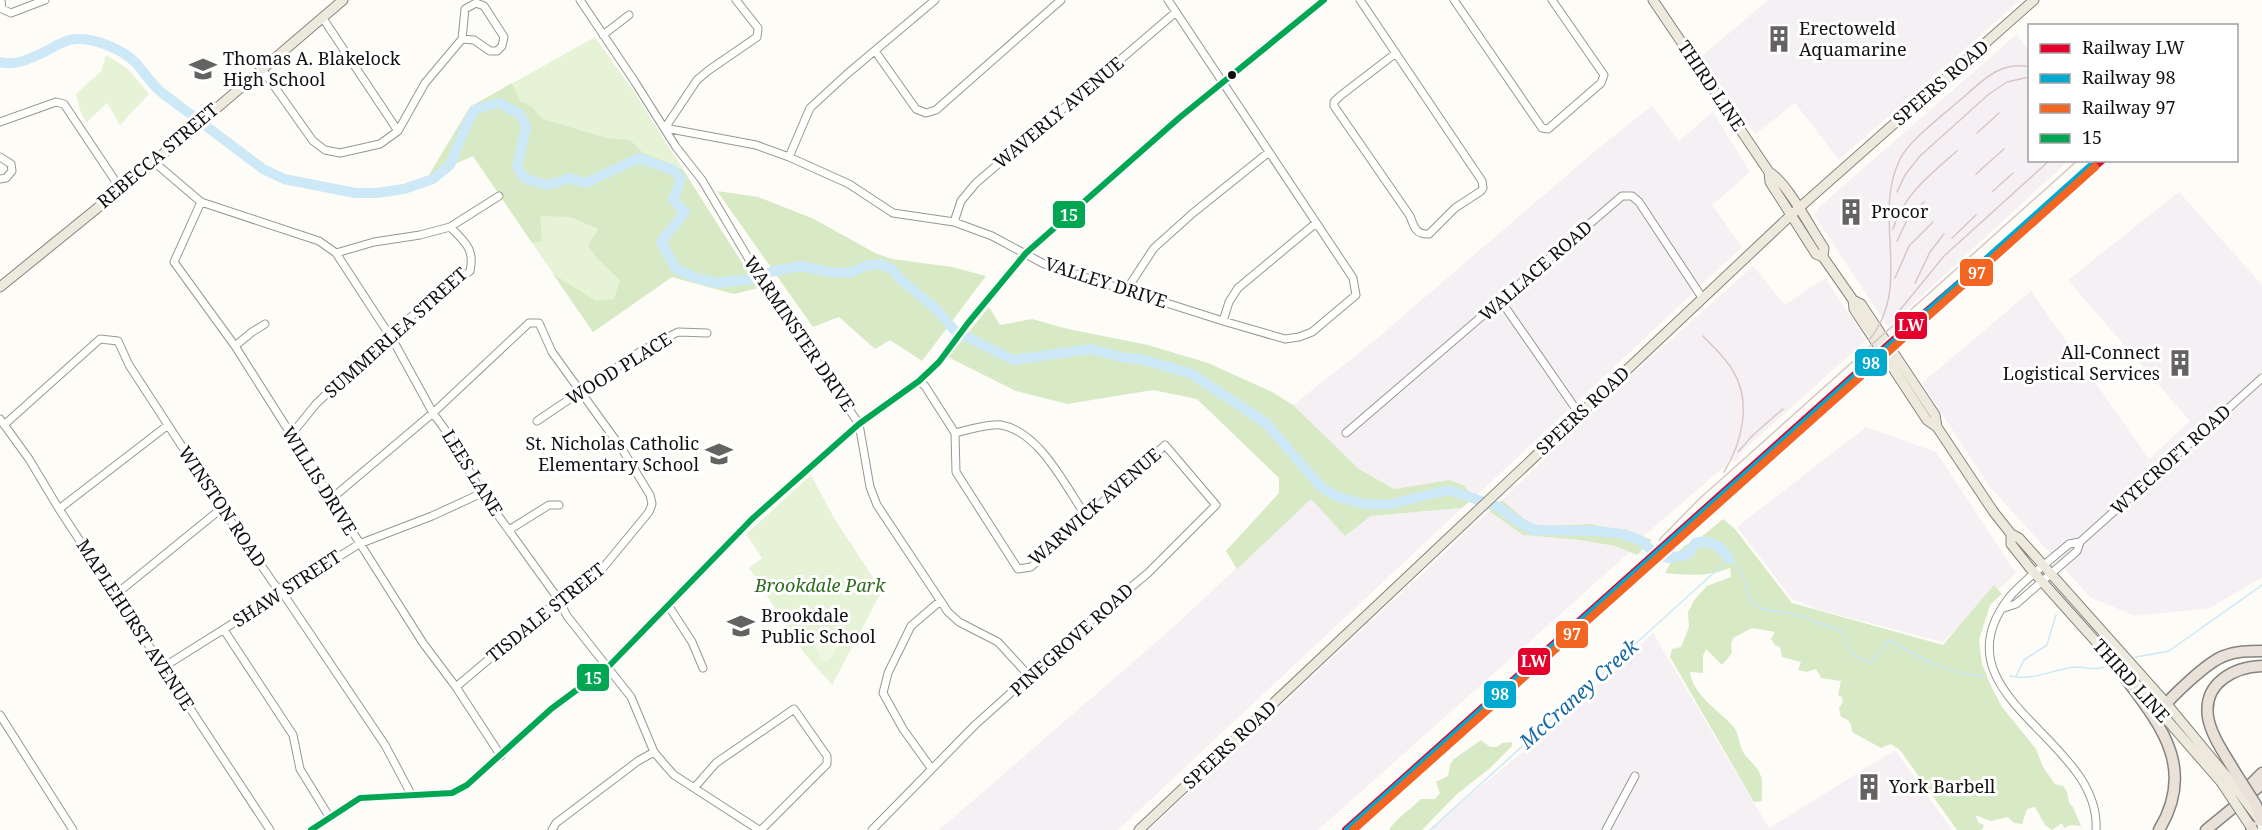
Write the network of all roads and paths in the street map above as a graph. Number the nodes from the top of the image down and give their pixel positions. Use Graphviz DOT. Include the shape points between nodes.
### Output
graph roads {
  1 [pos="1,0"];
  2 [pos="45,0"];
  3 [pos="343,0"];
  4 [pos="580,0"];
  5 [pos="736,0"];
  6 [pos="935,0"];
  7 [pos="1061,0"];
  8 [pos="1168,0"];
  9 [pos="1324,0"];
  10 [pos="1360,0"];
  11 [pos="1454,0"];
  12 [pos="1552,0"];
  13 [pos="1653,0"];
  14 [pos="2034,0"];
  15 [pos="1176,12"];
  16 [pos="629,15"];
  17 [pos="322,17"];
  18 [pos="603,35"];
  19 [pos="462,39"];
  20 [pos="875,51"];
  21 [pos="1396,53"];
  22 [pos="262,69"];
  23 [pos="1222,82"];
  24 [pos="0,123"];
  25 [pos="665,128"];
  26 [pos="398,131"];
  27 [pos="1269,152"];
  28 [pos="0,157"];
  29 [pos="789,157"];
  30 [pos="154,162"];
  31 [pos="0,179"];
  32 [pos="120,188"];
  33 [pos="499,196"];
  34 [pos="201,202"];
  35 [pos="1795,212"];
  36 [pos="954,222"];
  37 [pos="1316,223"];
  38 [pos="450,226"];
  39 [pos="336,253"];
  40 [pos="1026,253"];
  41 [pos="0,287"];
  42 [pos="1127,289"];
  43 [pos="1703,299"];
  44 [pos="1501,301"];
  45 [pos="1222,321"];
  46 [pos="265,324"];
  47 [pos="707,333"];
  48 [pos="388,334"];
  49 [pos="236,346"];
  50 [pos="2262,378"];
  51 [pos="919,381"];
  52 [pos="579,392"];
  53 [pos="433,413"];
  54 [pos="1580,415"];
  55 [pos="537,421"];
  56 [pos="2,422"];
  57 [pos="859,424"];
  58 [pos="168,425"];
  59 [pos="955,433"];
  60 [pos="1346,433"];
  61 [pos="290,436"];
  62 [pos="1165,445"];
  63 [pos="482,494"];
  64 [pos="331,500"];
  65 [pos="559,505"];
  66 [pos="222,508"];
  67 [pos="59,509"];
  68 [pos="1086,516"];
  69 [pos="508,530"];
  70 [pos="2011,534"];
  71 [pos="358,544"];
  72 [pos="2047,570"];
  73 [pos="2039,578"];
  74 [pos="282,592"];
  75 [pos="115,595"];
  76 [pos="559,600"];
  77 [pos="939,602"];
  78 [pos="668,605"];
  79 [pos="224,630"];
  80 [pos="2262,651"];
  81 [pos="2112,660"];
  82 [pos="609,666"];
  83 [pos="2262,666"];
  84 [pos="162,668"];
  85 [pos="703,668"];
  86 [pos="1030,677"];
  87 [pos="456,687"];
  88 [pos="2163,708"];
  89 [pos="1,720"];
  90 [pos="654,752"];
  91 [pos="501,756"];
  92 [pos="931,768"];
  93 [pos="2262,772"];
  94 [pos="1635,776"];
  95 [pos="2228,777"];
  96 [pos="2262,784"];
  97 [pos="694,786"];
  98 [pos="411,794"];
  99 [pos="2224,814"];
  100 [pos="330,818"];
  101 [pos="2257,826"];
  102 [pos="73,830"];
  103 [pos="270,830"];
  104 [pos="311,830"];
  105 [pos="552,830"];
  106 [pos="760,830"];
  107 [pos="872,830"];
  108 [pos="1139,830"];
  109 [pos="1606,830"];
  110 [pos="2096,830"];
  111 [pos="2158,830"];
  112 [pos="2206,830"];
  1 -- 2 [label="street" via="2,9 11,14"];
  3 -- 17 [label="main road, REBECCA STREET"];
  4 -- 18 [label="street, WARMINSTER DRIVE"];
  5 -- 25 [label="street" via="758,28 757,37 697,80"];
  6 -- 20 [label="street"];
  7 -- 20 [label="street" via="936,110 926,113 916,109"];
  8 -- 15 [label="street"];
  9 -- 23 [label="street"];
  10 -- 21 [label="street"];
  11 -- 12 [label="street" via="1542,128 1548,129 1601,83 1604,75"];
  13 -- 35 [label="main road, THIRD LINE" via="1769,172 1770,182"];
  14 -- 35 [label="main road, SPEERS ROAD"];
  15 -- 23 [label="street"];
  15 -- 36 [label="street, WAVERLY AVENUE" via="976,183 961,201"];
  16 -- 18 [label="street"];
  17 -- 22 [label="main road, REBECCA STREET"];
  17 -- 26 [label="street"];
  18 -- 25 [label="street, WARMINSTER DRIVE"];
  19 -- 19 [label="street" via="474,40 490,51 498,51 504,42 484,6 476,3 465,9"];
  19 -- 26 [label="street" via="425,83"];
  20 -- 29 [label="street" via="810,108"];
  21 -- 21 [label="street" via="1340,96 1334,106 1417,231 1430,234 1455,208 1481,191 1483,185"];
  22 -- 26 [label="street" via="313,141 325,150 340,153 380,144"];
  22 -- 30 [label="main road, REBECCA STREET"];
  23 -- 27 [label="street"];
  23 -- 40 [label="street"];
  24 -- 32 [label="street" via="56,102 64,104"];
  25 -- 29 [label="street" via="756,145"];
  25 -- 57 [label="street, WARMINSTER DRIVE"];
  27 -- 37 [label="street"];
  27 -- 42 [label="street" via="1154,248"];
  28 -- 31 [label="street" via="11,164 12,171"];
  29 -- 36 [label="street, VALLEY DRIVE" via="849,184 893,213"];
  30 -- 32 [label="main road, REBECCA STREET"];
  30 -- 34 [label="street, LEES LANE"];
  32 -- 41 [label="main road, REBECCA STREET"];
  33 -- 38 [label="street"];
  34 -- 39 [label="street, LEES LANE" via="319,241"];
  34 -- 49 [label="street, WILLIS DRIVE" via="174,262"];
  35 -- 43 [label="main road, SPEERS ROAD"];
  35 -- 70 [label="main road, THIRD LINE" via="1816,254 1824,257 1853,300 1854,309 1896,374"];
  36 -- 40 [label="street, VALLEY DRIVE"];
  37 -- 45 [label="street" via="1238,288"];
  37 -- 45 [label="street, VALLEY DRIVE" via="1353,278 1356,296 1312,332 1299,337 1285,339"];
  38 -- 39 [label="street"];
  38 -- 48 [label="street, SUMMERLEA STREET" via="468,246 473,258 470,271"];
  39 -- 48 [label="street, LEES LANE"];
  40 -- 42 [label="street, VALLEY DRIVE" via="1044,264"];
  40 -- 51 [label="street" via="939,362"];
  42 -- 45 [label="street, VALLEY DRIVE"];
  43 -- 44 [label="street, WALLACE ROAD" via="1639,202 1632,196 1622,196"];
  43 -- 54 [label="main road, SPEERS ROAD"];
  44 -- 54 [label="street"];
  44 -- 60 [label="street, WALLACE ROAD"];
  46 -- 49 [label="street"];
  47 -- 52 [label="street, WOOD PLACE" via="678,332"];
  48 -- 53 [label="street, LEES LANE"];
  48 -- 61 [label="street, SUMMERLEA STREET" via="324,396"];
  49 -- 61 [label="street, WILLIS DRIVE"];
  50 -- 72 [label="street, WYECROFT ROAD" via="2080,542 2069,544"];
  51 -- 57 [label="street"];
  51 -- 59 [label="street"];
  52 -- 53 [label="street" via="552,352 539,323 529,323"];
  52 -- 55 [label="street, WOOD PLACE"];
  52 -- 76 [label="street, TISDALE STREET" via="622,449 652,504 602,569"];
  53 -- 63 [label="street, LEES LANE"];
  53 -- 64 [label="street"];
  54 -- 108 [label="main road, SPEERS ROAD"];
  56 -- 58 [label="street, WINSTON ROAD" via="100,339 118,340 129,365"];
  56 -- 67 [label="street, MAPLEHURST AVENUE"];
  57 -- 77 [label="street, WARMINSTER DRIVE" via="877,505"];
  57 -- 78 [label="street" via="752,519"];
  58 -- 66 [label="street, WINSTON ROAD"];
  58 -- 67 [label="street"];
  59 -- 68 [label="street" via="1000,425 1020,432 1038,446"];
  59 -- 68 [label="street, WARWICK AVENUE" via="956,472 1018,569 1031,567"];
  61 -- 64 [label="street, WILLIS DRIVE"];
  62 -- 68 [label="street, WARWICK AVENUE"];
  62 -- 86 [label="street, PINEGROVE ROAD" via="1216,505 1148,573"];
  63 -- 69 [label="street, LEES LANE"];
  63 -- 71 [label="street, SHAW STREET"];
  64 -- 71 [label="street, WILLIS DRIVE"];
  65 -- 69 [label="street" via="549,505"];
  66 -- 74 [label="street, WINSTON ROAD"];
  66 -- 75 [label="street"];
  67 -- 75 [label="street, MAPLEHURST AVENUE"];
  69 -- 76 [label="street, LEES LANE"];
  70 -- 72 [label="main road, THIRD LINE"];
  70 -- 73 [label="main road, THIRD LINE" via="2011,544"];
  71 -- 74 [label="street, SHAW STREET"];
  71 -- 87 [label="street, WILLIS DRIVE"];
  72 -- 73 [label="street, WYECROFT ROAD"];
  72 -- 88 [label="main road, THIRD LINE"];
  73 -- 81 [label="main road, THIRD LINE"];
  73 -- 110 [label="street, WYECROFT ROAD" via="2016,604 2004,608 1989,633 1989,659 2005,694 2077,774 2090,797"];
  74 -- 79 [label="street, SHAW STREET"];
  74 -- 98 [label="street, WINSTON ROAD" via="385,745"];
  75 -- 84 [label="street, MAPLEHURST AVENUE"];
  76 -- 82 [label="street, LEES LANE" via="567,616"];
  76 -- 87 [label="street, TISDALE STREET"];
  77 -- 86 [label="street, WARMINSTER DRIVE" via="959,622 998,642"];
  77 -- 92 [label="street" via="911,626 888,673 883,693"];
  78 -- 82 [label="street"];
  78 -- 85 [label="street" via="693,642"];
  79 -- 84 [label="street, SHAW STREET"];
  79 -- 100 [label="street" via="292,735 300,769"];
  80 -- 88 [label="highway" via="2223,656"];
  81 -- 88 [label="main road, THIRD LINE"];
  81 -- 111 [label="highway" via="2173,752 2176,784 2172,803"];
  82 -- 90 [label="street, LEES LANE" via="631,697"];
  82 -- 91 [label="street" via="551,709"];
  83 -- 95 [label="highway" via="2229,673 2209,700 2208,717"];
  84 -- 103 [label="street, MAPLEHURST AVENUE"];
  86 -- 92 [label="street, PINEGROVE ROAD"];
  87 -- 91 [label="street, WILLIS DRIVE"];
  88 -- 95 [label="main road, THIRD LINE"];
  89 -- 102 [label="street"];
  90 -- 97 [label="street, LEES LANE" via="674,775"];
  90 -- 105 [label="street" via="556,823"];
  91 -- 98 [label="street" via="452,793"];
  92 -- 107 [label="street, PINEGROVE ROAD"];
  93 -- 99 [label="highway"];
  94 -- 109 [label="street"];
  95 -- 101 [label="main road, THIRD LINE, bridge"];
  95 -- 101 [label="highway, bridge" via="2256,805"];
  96 -- 99 [label="highway"];
  97 -- 106 [label="street, LEES LANE"];
  97 -- 106 [label="street" via="716,763 794,709 827,756 827,764"];
  98 -- 100 [label="street" via="360,798"];
  99 -- 112 [label="highway"];
  100 -- 104 [label="street"];
}
